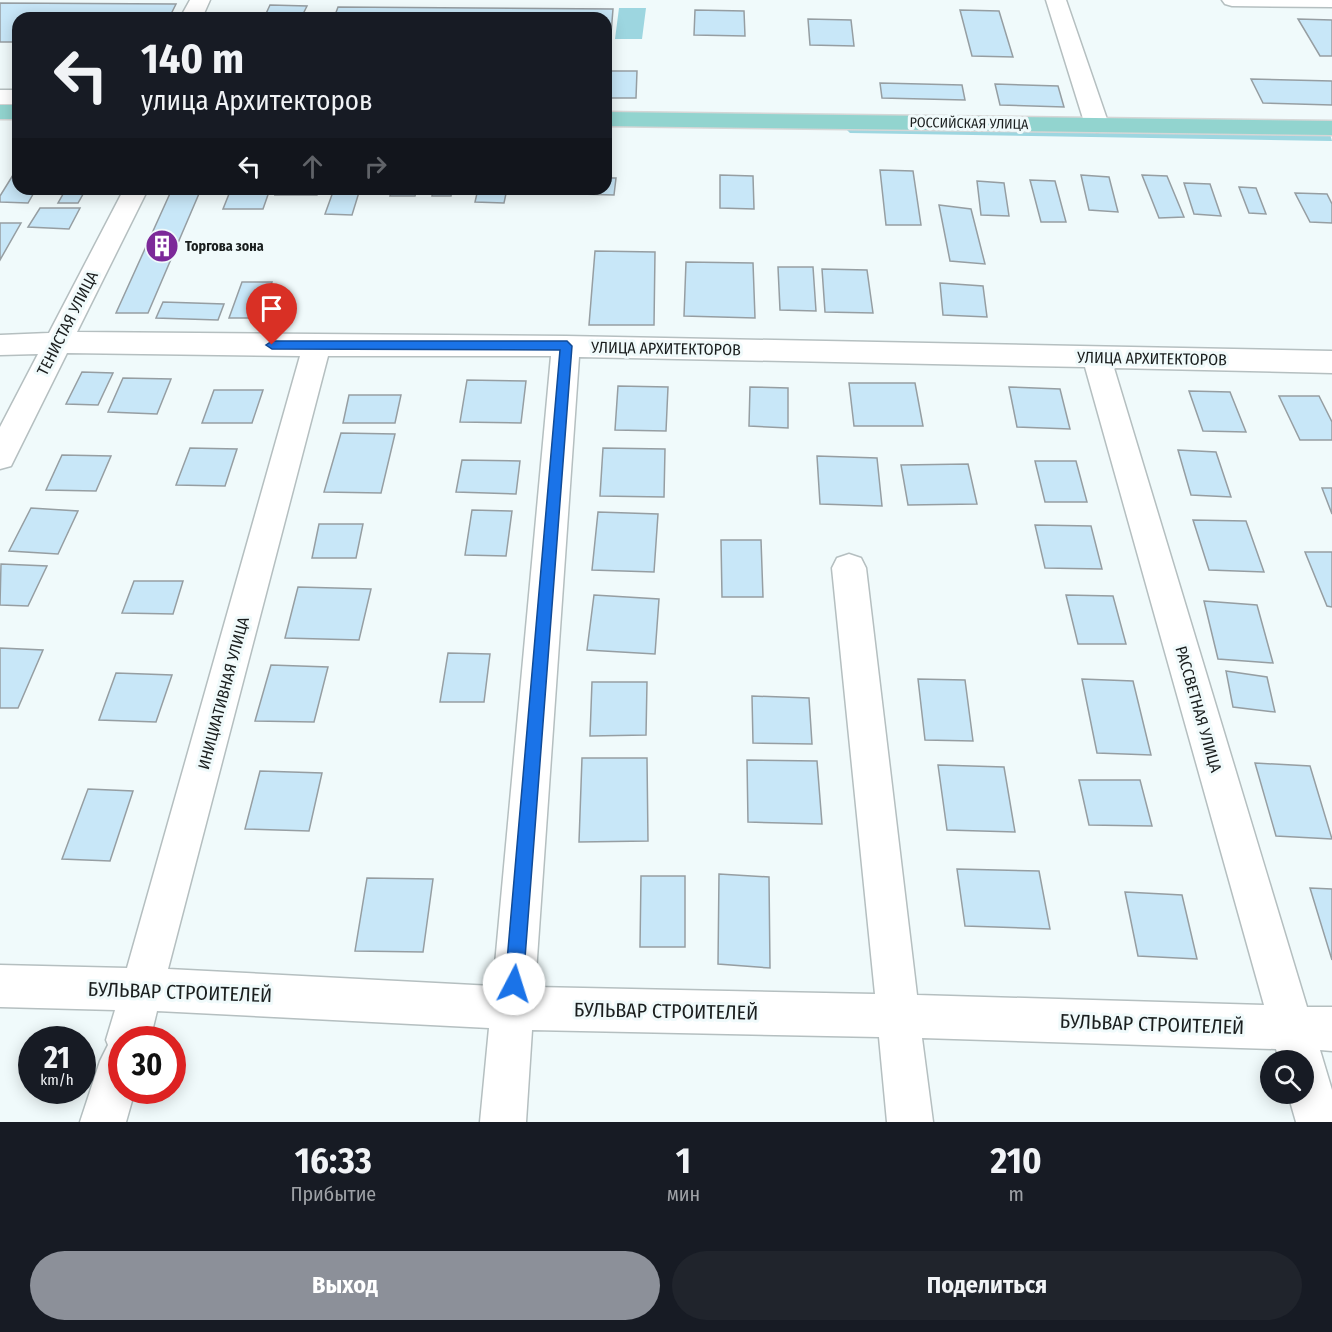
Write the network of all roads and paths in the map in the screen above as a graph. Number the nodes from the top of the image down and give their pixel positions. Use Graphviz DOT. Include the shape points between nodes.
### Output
graph roads {
  1 [pos="1056,0"];
  2 [pos="1232,0"];
  3 [pos="1332,1"];
  4 [pos="612,119"];
  5 [pos="1097,125"];
  6 [pos="1332,128"];
  7 [pos="612,139"];
  8 [pos="1332,146"];
  9 [pos="133,195"];
  10 [pos="56,344"];
  11 [pos="0,345"];
  12 [pos="317,346"];
  13 [pos="567,346"];
  14 [pos="1096,357"];
  15 [pos="1332,362"];
  16 [pos="0,457"];
  17 [pos="849,568"];
  18 [pos="0,986"];
  19 [pos="142,989"];
  20 [pos="512,1008"];
  21 [pos="900,1016"];
  22 [pos="132,1026"];
  23 [pos="1308,1040"];
  24 [pos="109,1104"];
  25 [pos="1314,1104"];
  26 [pos="103,1122"];
  27 [pos="503,1122"];
  28 [pos="910,1122"];
  29 [pos="1319,1122"];
  1 -- 5 [label="street"];
  2 -- 3 [label="street"];
  4 -- 5 [label="main road, РОССИЙСКАЯ УЛИЦА"];
  5 -- 6 [label="main road, РОССИЙСКАЯ УЛИЦА"];
  7 -- 8 [label="main road, РОССИЙСКАЯ УЛИЦА"];
  9 -- 10 [label="street, ТЕНИСТАЯ УЛИЦА"];
  10 -- 11 [label="street, УЛИЦА АРХИТЕКТОРОВ"];
  10 -- 12 [label="street, УЛИЦА АРХИТЕКТОРОВ"];
  10 -- 16 [label="street, ТЕНИСТАЯ УЛИЦА"];
  12 -- 13 [label="street, УЛИЦА АРХИТЕКТОРОВ"];
  12 -- 19 [label="street, ИНИЦИАТИВНАЯ УЛИЦА"];
  13 -- 14 [label="street, УЛИЦА АРХИТЕКТОРОВ"];
  13 -- 20 [label="street"];
  14 -- 15 [label="street, УЛИЦА АРХИТЕКТОРОВ"];
  14 -- 23 [label="street, РАССВЕТНАЯ УЛИЦА"];
  17 -- 21 [label="street"];
  18 -- 19 [label="street, БУЛЬВАР СТРОИТЕЛЕЙ"];
  19 -- 20 [label="street, БУЛЬВАР СТРОИТЕЛЕЙ"];
  19 -- 22 [label="street, ИНИЦИАТИВНАЯ УЛИЦА"];
  20 -- 21 [label="street, БУЛЬВАР СТРОИТЕЛЕЙ"];
  20 -- 27 [label="street"];
  21 -- 23 [label="street, БУЛЬВАР СТРОИТЕЛЕЙ"];
  21 -- 28 [label="street"];
  24 -- 26 [label="street"];
  25 -- 29 [label="street"];
}
